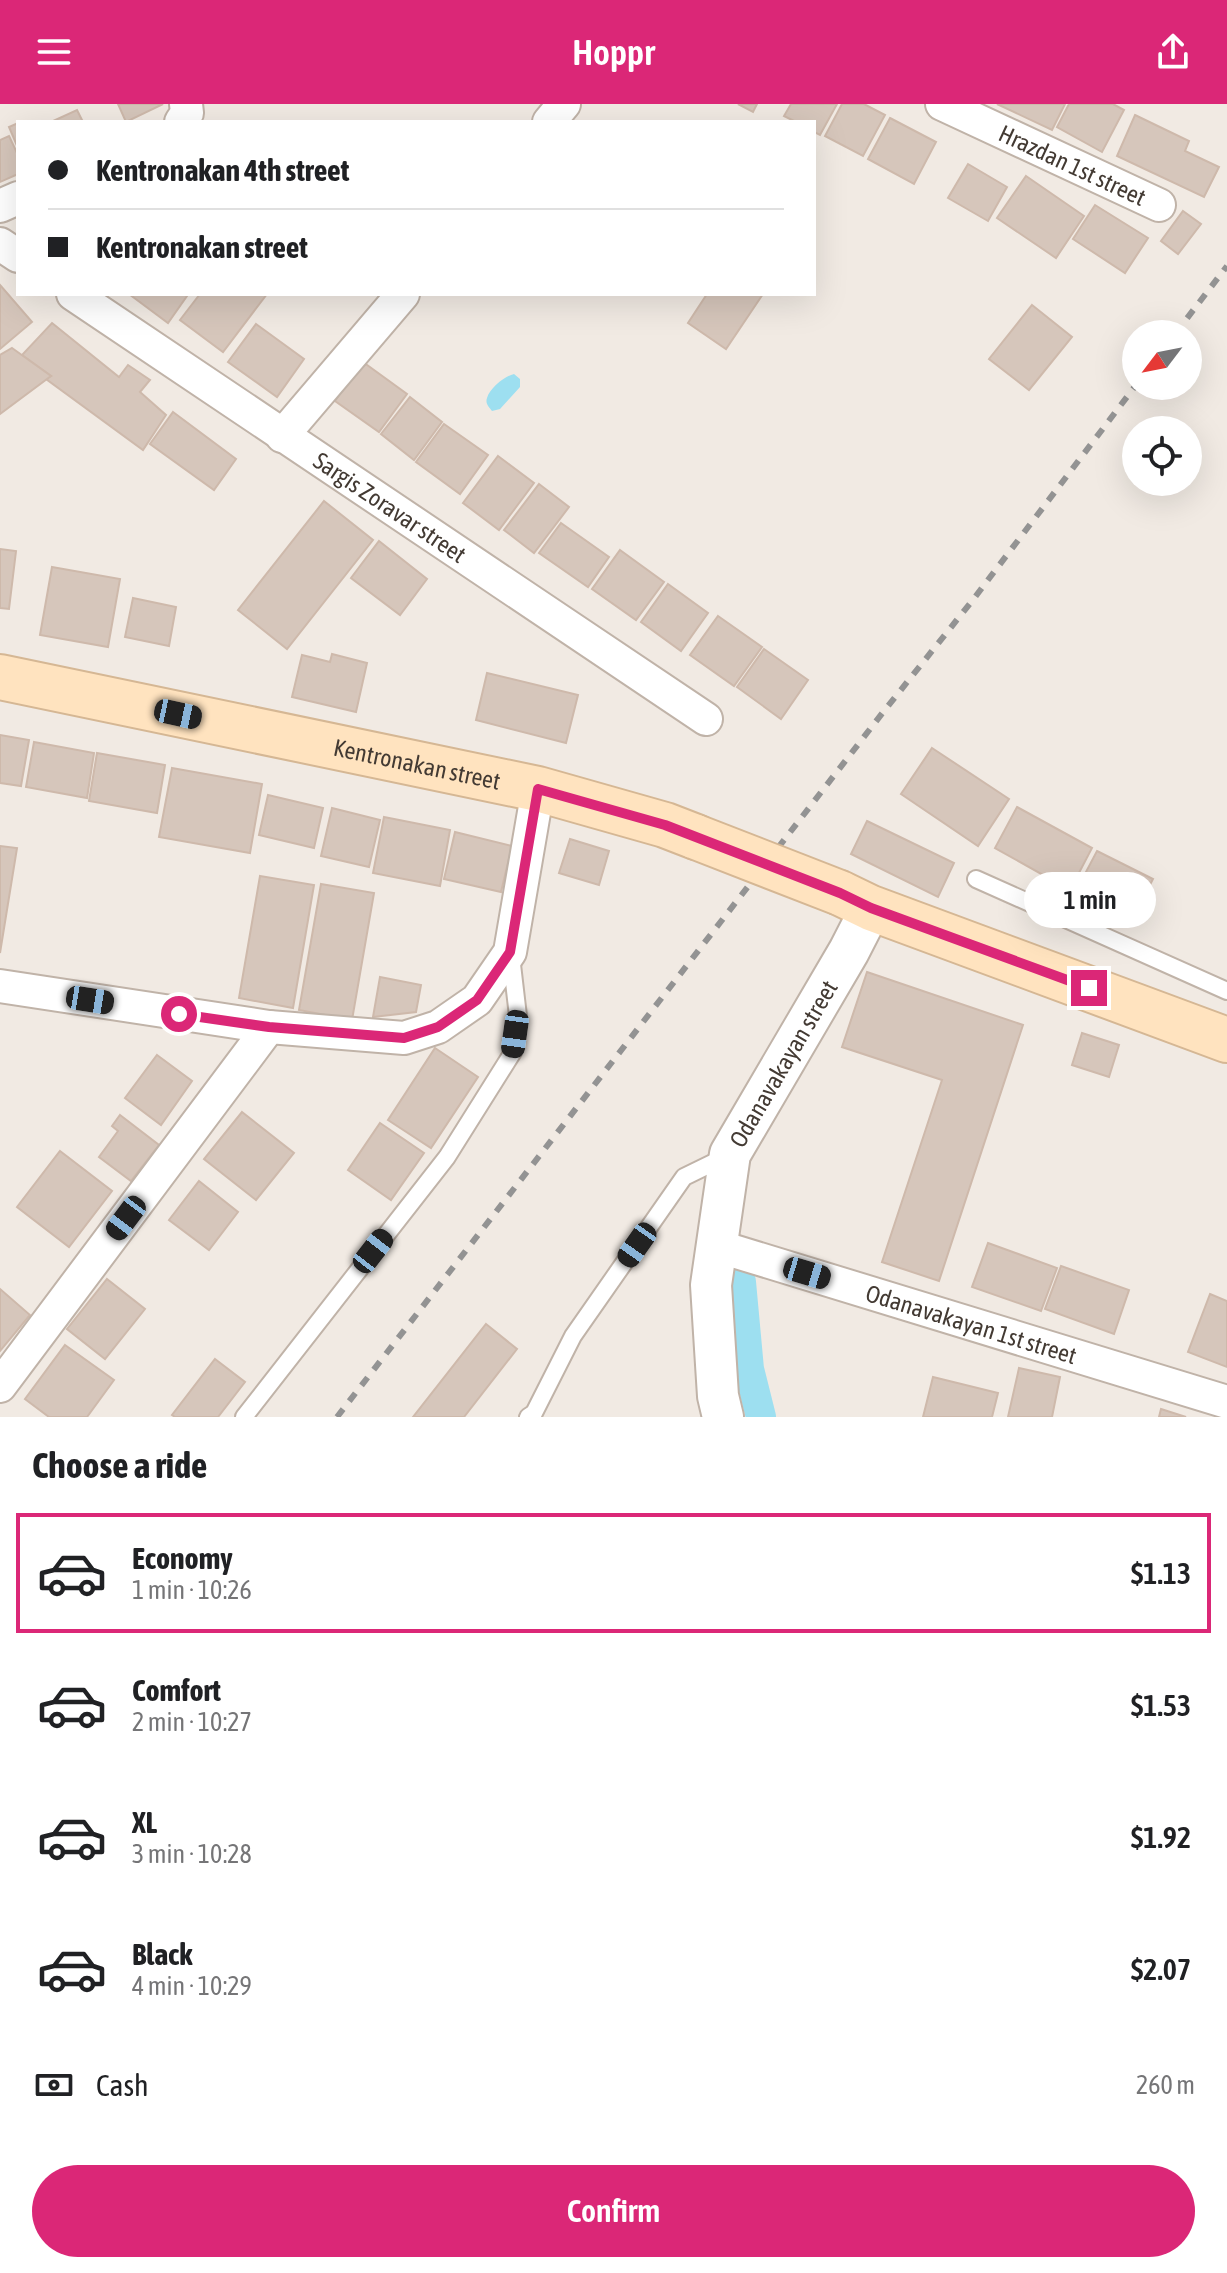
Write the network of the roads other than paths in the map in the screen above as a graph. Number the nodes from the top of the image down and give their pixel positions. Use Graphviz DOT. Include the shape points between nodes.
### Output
graph roads {
  1 [pos="564,104"];
  2 [pos="942,104"];
  3 [pos="551,120"];
  4 [pos="1159,205"];
  5 [pos="76,296"];
  6 [pos="401,296"];
  7 [pos="282,436"];
  8 [pos="0,677"];
  9 [pos="706,719"];
  10 [pos="538,789"];
  11 [pos="976,879"];
  12 [pos="855,900"];
  13 [pos="510,952"];
  14 [pos="0,986"];
  15 [pos="1227,991"];
  16 [pos="269,1027"];
  17 [pos="1227,1040"];
  18 [pos="730,1154"];
  19 [pos="717,1246"];
  20 [pos="0,1386"];
  21 [pos="1227,1402"];
  22 [pos="533,1416"];
  23 [pos="244,1417"];
  24 [pos="723,1417"];
  1 -- 3 [label="street"];
  2 -- 4 [label="street, Hrazdan 1st street"];
  5 -- 7 [label="street, Sargis Zoravar street"];
  6 -- 7 [label="street"];
  7 -- 9 [label="street, Sargis Zoravar street"];
  8 -- 10 [label="main road, Kentronakan street"];
  10 -- 12 [label="main road, Kentronakan street, bridge" via="665,825"];
  10 -- 13 [label="street"];
  11 -- 15 [label="lane"];
  12 -- 17 [label="main road, Kentronakan street"];
  12 -- 18 [label="street, Odanavakayan street" via="849,951"];
  13 -- 16 [label="street" via="477,1000 427,1031 404,1038"];
  13 -- 23 [label="lane" via="518,1016 513,1052 447,1157"];
  14 -- 16 [label="street"];
  16 -- 20 [label="street"];
  18 -- 19 [label="street, Odanavakayan street"];
  18 -- 22 [label="lane" via="684,1177 573,1336"];
  19 -- 21 [label="street, Odanavakayan 1st street"];
  19 -- 24 [label="street, Odanavakayan street" via="711,1285"];
}
